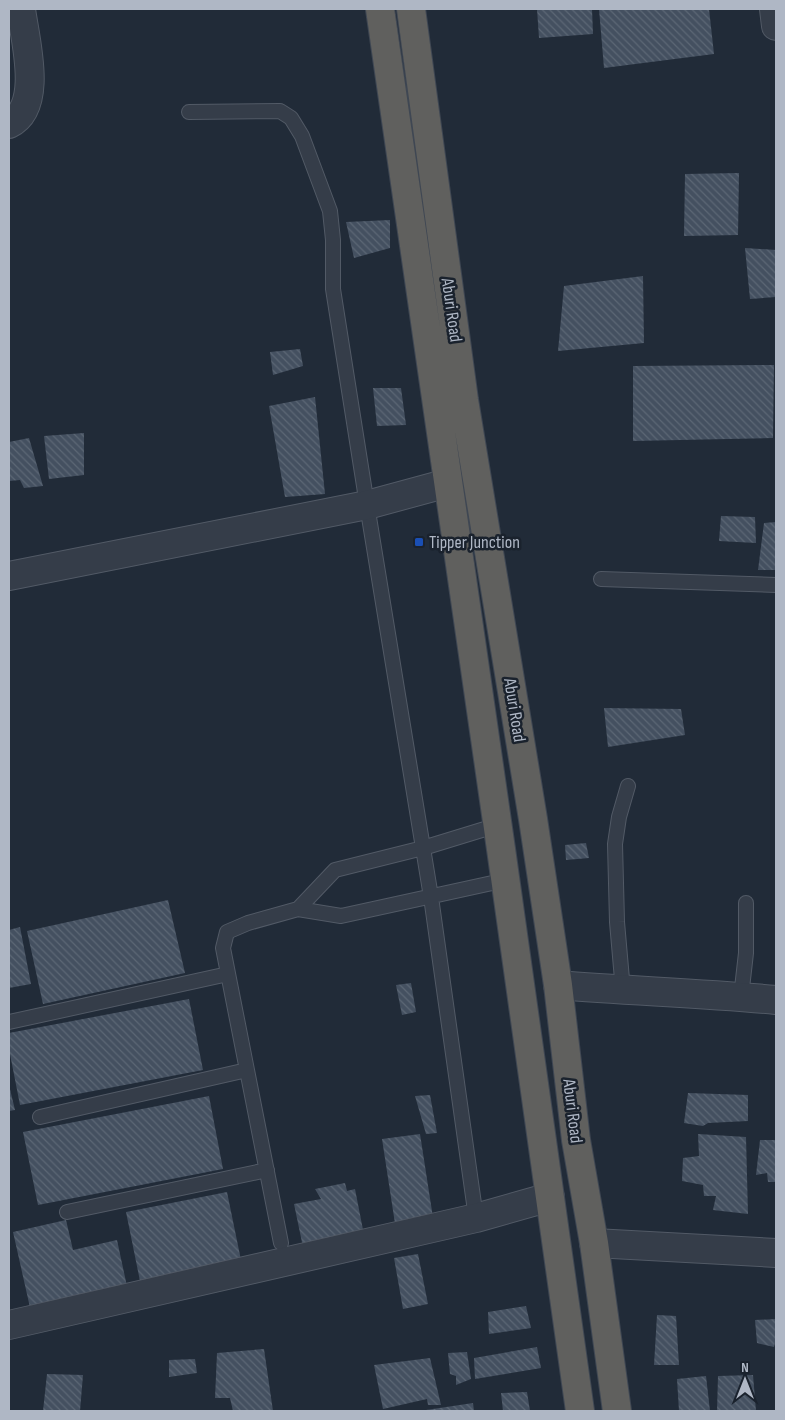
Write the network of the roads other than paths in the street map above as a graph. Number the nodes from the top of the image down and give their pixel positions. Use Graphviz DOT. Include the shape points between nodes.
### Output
graph roads {
  1 [pos="21,9"];
  2 [pos="380,9"];
  3 [pos="410,9"];
  4 [pos="774,9"];
  5 [pos="776,26"];
  6 [pos="189,112"];
  7 [pos="9,124"];
  8 [pos="448,483"];
  9 [pos="366,504"];
  10 [pos="9,576"];
  11 [pos="601,579"];
  12 [pos="776,585"];
  13 [pos="628,786"];
  14 [pos="532,819"];
  15 [pos="498,825"];
  16 [pos="423,848"];
  17 [pos="506,880"];
  18 [pos="431,896"];
  19 [pos="746,903"];
  20 [pos="298,909"];
  21 [pos="228,974"];
  22 [pos="558,985"];
  23 [pos="623,991"];
  24 [pos="741,996"];
  25 [pos="776,1000"];
  26 [pos="9,1022"];
  27 [pos="247,1070"];
  28 [pos="40,1117"];
  29 [pos="267,1170"];
  30 [pos="550,1196"];
  31 [pos="67,1212"];
  32 [pos="476,1218"];
  33 [pos="281,1243"];
  34 [pos="594,1243"];
  35 [pos="776,1253"];
  36 [pos="9,1325"];
  37 [pos="580,1411"];
  38 [pos="616,1411"];
  1 -- 7 [label="street" via="29,93 17,120"];
  2 -- 8 [label="highway, Aburi Road"];
  3 -- 14 [label="highway, Aburi Road" via="464,400"];
  4 -- 5 [label="street"];
  6 -- 9 [label="lane" via="280,111 291,118 302,136 330,211 334,240 334,289"];
  8 -- 9 [label="street"];
  8 -- 15 [label="highway, Aburi Road"];
  9 -- 10 [label="street"];
  9 -- 16 [label="lane"];
  11 -- 12 [label="lane"];
  13 -- 23 [label="lane" via="615,844"];
  14 -- 15 [label="highway"];
  14 -- 22 [label="highway, Aburi Road"];
  15 -- 16 [label="lane"];
  15 -- 17 [label="highway, Aburi Road"];
  16 -- 18 [label="lane"];
  16 -- 20 [label="lane" via="335,870"];
  17 -- 18 [label="lane"];
  17 -- 30 [label="highway, Aburi Road"];
  18 -- 20 [label="lane" via="341,916"];
  18 -- 32 [label="lane"];
  19 -- 24 [label="lane" via="746,953"];
  20 -- 21 [label="lane" via="227,932 223,948"];
  21 -- 26 [label="lane"];
  21 -- 27 [label="lane"];
  22 -- 23 [label="street"];
  22 -- 34 [label="highway, Aburi Road" via="576,1140"];
  23 -- 24 [label="street"];
  24 -- 25 [label="street"];
  27 -- 28 [label="lane"];
  27 -- 29 [label="lane"];
  29 -- 31 [label="lane"];
  29 -- 33 [label="lane"];
  30 -- 32 [label="street"];
  30 -- 37 [label="highway, Aburi Road"];
  32 -- 36 [label="street"];
  34 -- 35 [label="street"];
  34 -- 38 [label="highway, Aburi Road"];
}
